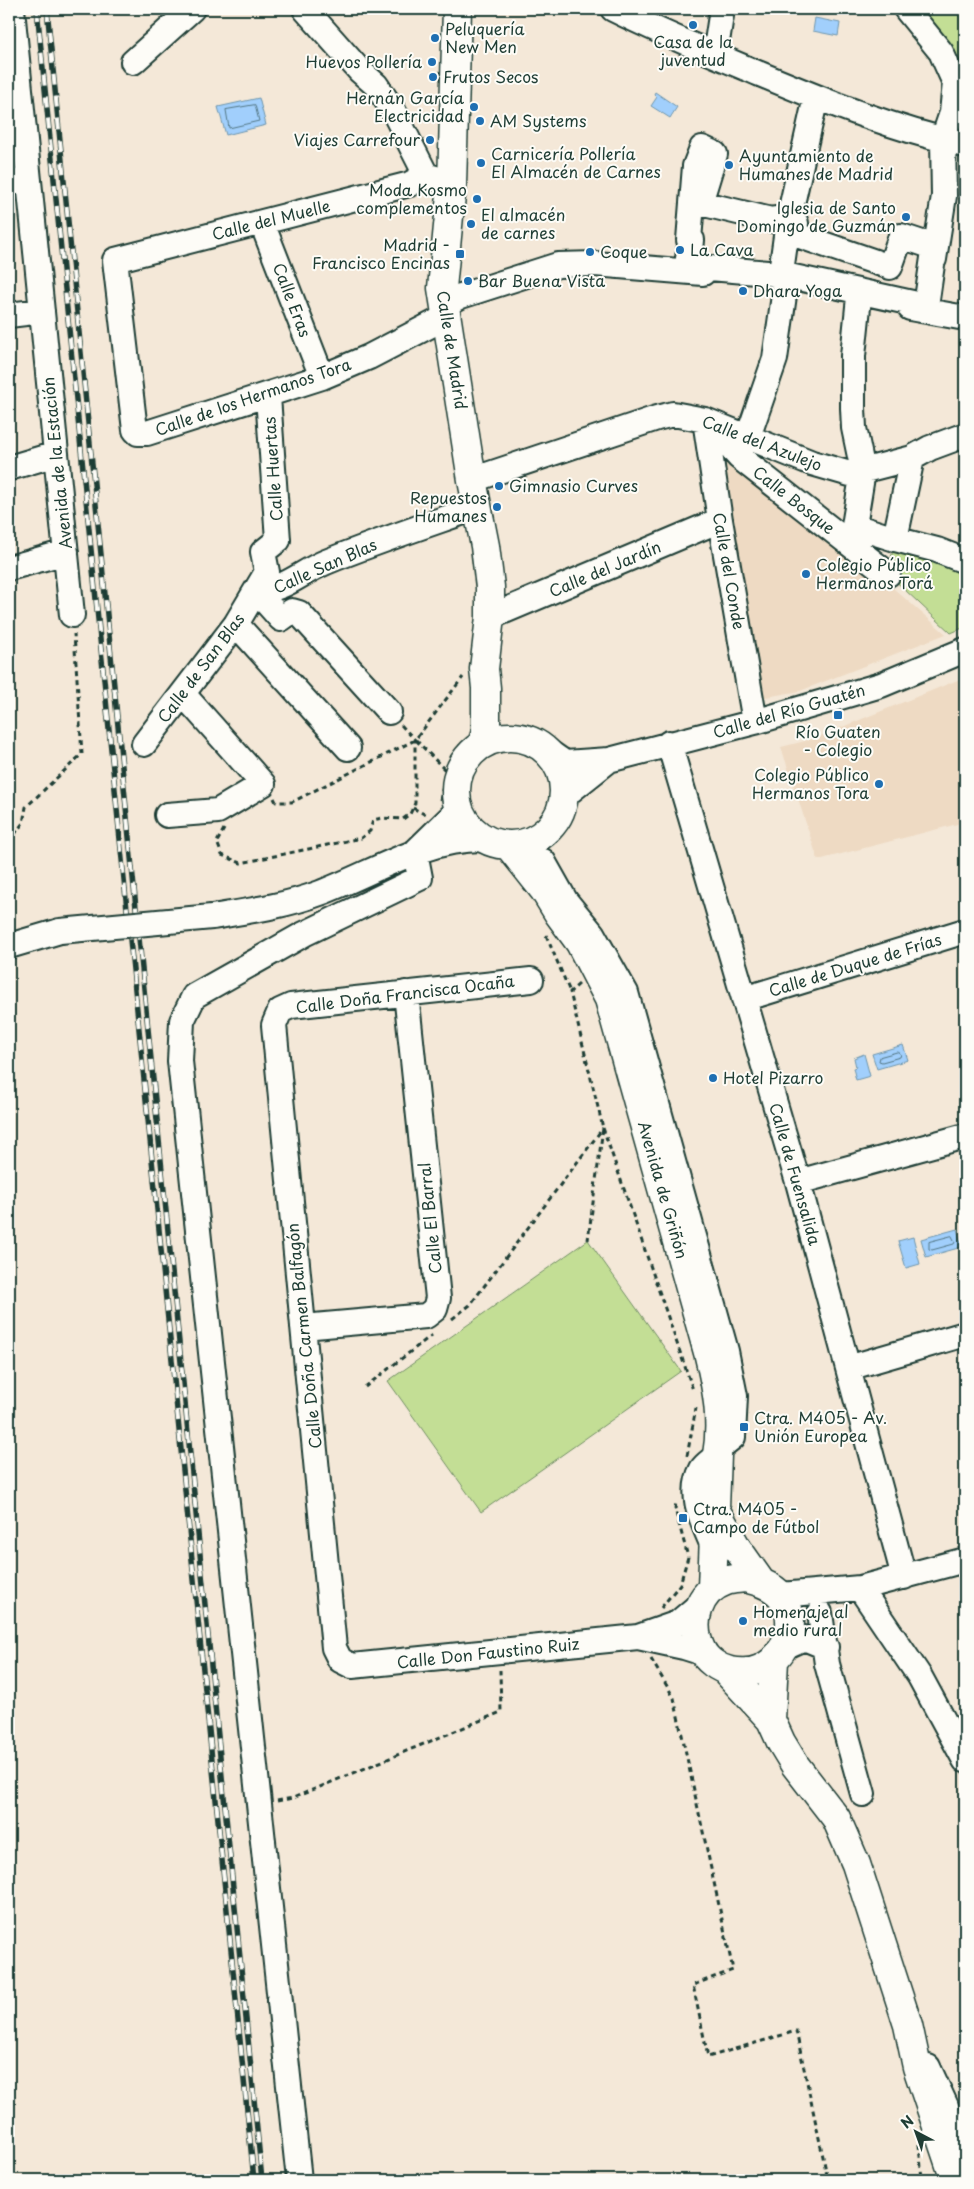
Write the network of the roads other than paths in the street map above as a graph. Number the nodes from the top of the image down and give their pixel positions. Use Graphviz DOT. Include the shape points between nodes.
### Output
graph roads {
  1 [pos="12,9"];
  2 [pos="192,9"];
  3 [pos="305,9"];
  4 [pos="457,9"];
  5 [pos="613,9"];
  6 [pos="722,9"];
  7 [pos="906,9"];
  8 [pos="715,55"];
  9 [pos="133,62"];
  10 [pos="14,82"];
  11 [pos="816,97"];
  12 [pos="15,116"];
  13 [pos="954,142"];
  14 [pos="17,148"];
  15 [pos="426,175"];
  16 [pos="19,182"];
  17 [pos="452,185"];
  18 [pos="788,222"];
  19 [pos="262,223"];
  20 [pos="783,280"];
  21 [pos="859,297"];
  22 [pos="42,311"];
  23 [pos="445,311"];
  24 [pos="926,311"];
  25 [pos="9,316"];
  26 [pos="965,318"];
  27 [pos="322,377"];
  28 [pos="268,396"];
  29 [pos="705,420"];
  30 [pos="138,433"];
  31 [pos="965,436"];
  32 [pos="748,437"];
  33 [pos="56,454"];
  34 [pos="912,458"];
  35 [pos="9,468"];
  36 [pos="863,471"];
  37 [pos="472,480"];
  38 [pos="478,508"];
  39 [pos="720,520"];
  40 [pos="895,540"];
  41 [pos="66,552"];
  42 [pos="965,561"];
  43 [pos="9,568"];
  44 [pos="888,574"];
  45 [pos="256,591"];
  46 [pos="72,615"];
  47 [pos="490,617"];
  48 [pos="236,624"];
  49 [pos="965,650"];
  50 [pos="476,681"];
  51 [pos="182,694"];
  52 [pos="389,712"];
  53 [pos="755,722"];
  54 [pos="518,736"];
  55 [pos="472,742"];
  56 [pos="669,743"];
  57 [pos="144,744"];
  58 [pos="348,748"];
  59 [pos="552,754"];
  60 [pos="609,760"];
  61 [pos="565,795"];
  62 [pos="167,815"];
  63 [pos="444,818"];
  64 [pos="550,829"];
  65 [pos="482,839"];
  66 [pos="508,846"];
  67 [pos="415,852"];
  68 [pos="543,862"];
  69 [pos="544,890"];
  70 [pos="965,931"];
  71 [pos="9,946"];
  72 [pos="531,980"];
  73 [pos="406,994"];
  74 [pos="744,999"];
  75 [pos="280,1012"];
  76 [pos="965,1136"];
  77 [pos="798,1182"];
  78 [pos="303,1327"];
  79 [pos="965,1334"];
  80 [pos="848,1368"];
  81 [pos="718,1448"];
  82 [pos="715,1508"];
  83 [pos="714,1548"];
  84 [pos="965,1560"];
  85 [pos="904,1577"];
  86 [pos="771,1588"];
  87 [pos="860,1588"];
  88 [pos="705,1597"];
  89 [pos="820,1613"];
  90 [pos="638,1637"];
  91 [pos="826,1646"];
  92 [pos="782,1647"];
  93 [pos="703,1653"];
  94 [pos="340,1660"];
  95 [pos="726,1670"];
  96 [pos="771,1720"];
  97 [pos="965,1760"];
  98 [pos="863,1794"];
  99 [pos="856,1864"];
  100 [pos="908,2025"];
  101 [pos="965,2168"];
  102 [pos="299,2180"];
  103 [pos="939,2180"];
  104 [pos="955,2180"];
  1 -- 10 [label="street, Avenida de la Estación"];
  2 -- 9 [label="street"];
  3 -- 15 [label="street" via="380,92 393,110"];
  4 -- 17 [label="main road, Calle de Madrid"];
  5 -- 8 [label="street"];
  6 -- 8 [label="street"];
  7 -- 13 [label="street" via="941,52 955,83"];
  8 -- 11 [label="street"];
  10 -- 12 [label="street, Avenida de la Estación"];
  11 -- 13 [label="street" via="902,129"];
  11 -- 18 [label="street"];
  12 -- 14 [label="street, Avenida de la Estación"];
  13 -- 24 [label="street"];
  14 -- 16 [label="street, Avenida de la Estación"];
  15 -- 17 [label="street"];
  15 -- 19 [label="street, Calle del Muelle" via="410,184"];
  16 -- 22 [label="street, Avenida de la Estación"];
  17 -- 23 [label="main road, Calle de Madrid" via="443,268"];
  18 -- 18 [label="street" via="700,203 716,154 702,148 695,166 689,240 692,240 687,266 780,274 926,306 934,244 901,236 890,267 794,234 796,223"];
  18 -- 20 [label="street"];
  19 -- 27 [label="street, Calle Eras"];
  19 -- 30 [label="street, Calle del Muelle" via="115,260 134,424"];
  20 -- 21 [label="street, Calle de los Hermanos Tora"];
  20 -- 23 [label="street, Calle de los Hermanos Tora" via="595,264 558,265 470,294"];
  20 -- 32 [label="street" via="775,359"];
  21 -- 24 [label="street, Calle de los Hermanos Tora"];
  21 -- 36 [label="street" via="852,408"];
  22 -- 25 [label="street"];
  22 -- 33 [label="street, Avenida de la Estación"];
  23 -- 27 [label="street, Calle de los Hermanos Tora" via="369,357"];
  23 -- 37 [label="main road, Calle de Madrid"];
  24 -- 26 [label="street, Calle de los Hermanos Tora"];
  27 -- 28 [label="street, Calle de los Hermanos Tora"];
  28 -- 30 [label="street, Calle de los Hermanos Tora"];
  28 -- 45 [label="street, Calle Huertas" via="278,540 263,552 268,572"];
  29 -- 32 [label="street, Calle del Azulejo"];
  29 -- 37 [label="street, Calle del Azulejo" via="673,414"];
  29 -- 39 [label="street, Calle del Conde"];
  29 -- 44 [label="street, Calle Bosque" via="739,457"];
  31 -- 34 [label="street, Calle del Azulejo"];
  32 -- 36 [label="street, Calle del Azulejo" via="812,463 850,474"];
  33 -- 35 [label="street"];
  33 -- 41 [label="street, Avenida de la Estación"];
  34 -- 36 [label="street, Calle del Azulejo"];
  34 -- 40 [label="street"];
  36 -- 40 [label="street" via="854,526"];
  37 -- 38 [label="main road, Calle de Madrid"];
  38 -- 45 [label="street, Calle San Blas" via="324,563 271,591"];
  38 -- 47 [label="main road, Calle de Madrid" via="490,586"];
  39 -- 47 [label="street, Calle del Jardín"];
  39 -- 53 [label="street, Calle del Conde"];
  40 -- 42 [label="street"];
  41 -- 43 [label="street"];
  41 -- 46 [label="street, Avenida de la Estación"];
  45 -- 48 [label="street, Calle de San Blas"];
  45 -- 52 [label="street" via="280,619 292,611 299,613"];
  47 -- 50 [label="main road, Calle de Madrid" via="484,669"];
  48 -- 51 [label="street, Calle de San Blas"];
  48 -- 58 [label="street"];
  49 -- 53 [label="street, Calle del Río Guatén" via="881,685"];
  50 -- 54 [label="main road, Calle de Madrid"];
  50 -- 55 [label="main road, Calle de Madrid" via="486,732"];
  51 -- 57 [label="street, Calle de San Blas"];
  51 -- 62 [label="street" via="270,796 218,811"];
  53 -- 56 [label="street, Calle del Río Guatén"];
  54 -- 55 [label="main road"];
  54 -- 59 [label="main road" via="537,743"];
  55 -- 63 [label="main road" via="456,780 456,799"];
  56 -- 60 [label="street, Calle del Río Guatén"];
  56 -- 74 [label="street, Calle de Fuensalida"];
  59 -- 60 [label="street" via="565,762"];
  59 -- 61 [label="main road" via="563,775"];
  60 -- 61 [label="street"];
  61 -- 64 [label="main road" via="560,813"];
  63 -- 65 [label="main road" via="468,826"];
  63 -- 67 [label="street"];
  64 -- 66 [label="main road" via="528,843"];
  64 -- 68 [label="main road, Avenida de Griñón"];
  65 -- 66 [label="main road"];
  65 -- 67 [label="street" via="462,839"];
  66 -- 69 [label="main road, Avenida de Griñón"];
  67 -- 71 [label="street, bridge" via="319,893 273,906 212,917 60,931"];
  67 -- 102 [label="street" via="420,878 304,934 194,996 182,1021 180,1061"];
  68 -- 69 [label="main road, Avenida de Griñón"];
  68 -- 81 [label="street" via="565,900 592,933 626,993 726,1351 726,1396"];
  69 -- 81 [label="main road, Avenida de Griñón" via="580,943 609,999 709,1356 718,1397"];
  70 -- 74 [label="street, Calle de Duque de Frías"];
  72 -- 73 [label="street, Calle Doña Francisca Ocaña"];
  73 -- 75 [label="street, Calle Doña Francisca Ocaña" via="291,1006"];
  73 -- 78 [label="street, Calle El Barral" via="438,1298 435,1309 426,1316"];
  74 -- 77 [label="street, Calle de Fuensalida"];
  75 -- 78 [label="street, Calle Doña Carmen Balfagón" via="274,1025"];
  76 -- 77 [label="street"];
  77 -- 80 [label="street, Calle de Fuensalida"];
  78 -- 94 [label="street, Calle Doña Carmen Balfagón" via="334,1648"];
  79 -- 80 [label="street"];
  80 -- 85 [label="street, Calle de Fuensalida"];
  81 -- 82 [label="main road, Avenida de Griñón"];
  81 -- 83 [label="street" via="703,1469 695,1492"];
  82 -- 83 [label="main road, Avenida de Griñón"];
  82 -- 86 [label="main road" via="737,1548"];
  83 -- 88 [label="main road, Avenida de Griñón"];
  84 -- 85 [label="street"];
  85 -- 87 [label="street"];
  86 -- 87 [label="street"];
  86 -- 88 [label="main road" via="744,1578 726,1580"];
  86 -- 92 [label="main road" via="788,1608 792,1622"];
  87 -- 89 [label="street"];
  87 -- 97 [label="street" via="920,1677"];
  88 -- 90 [label="street, Calle Don Faustino Ruiz" via="678,1623"];
  88 -- 93 [label="main road" via="694,1622 696,1638"];
  89 -- 91 [label="street"];
  89 -- 92 [label="street"];
  90 -- 93 [label="street, Calle Don Faustino Ruiz"];
  90 -- 94 [label="street, Calle Don Faustino Ruiz" via="352,1666"];
  91 -- 92 [label="street" via="804,1638"];
  91 -- 98 [label="street" via="827,1664"];
  92 -- 95 [label="main road" via="760,1669 742,1673"];
  92 -- 96 [label="main road"];
  93 -- 95 [label="main road" via="715,1665"];
  95 -- 96 [label="main road"];
  96 -- 99 [label="main road" via="795,1765 836,1818"];
  99 -- 100 [label="main road"];
  99 -- 103 [label="main road" via="915,2110"];
  100 -- 101 [label="street" via="946,2106"];
  100 -- 104 [label="main road" via="917,2067"];
}
